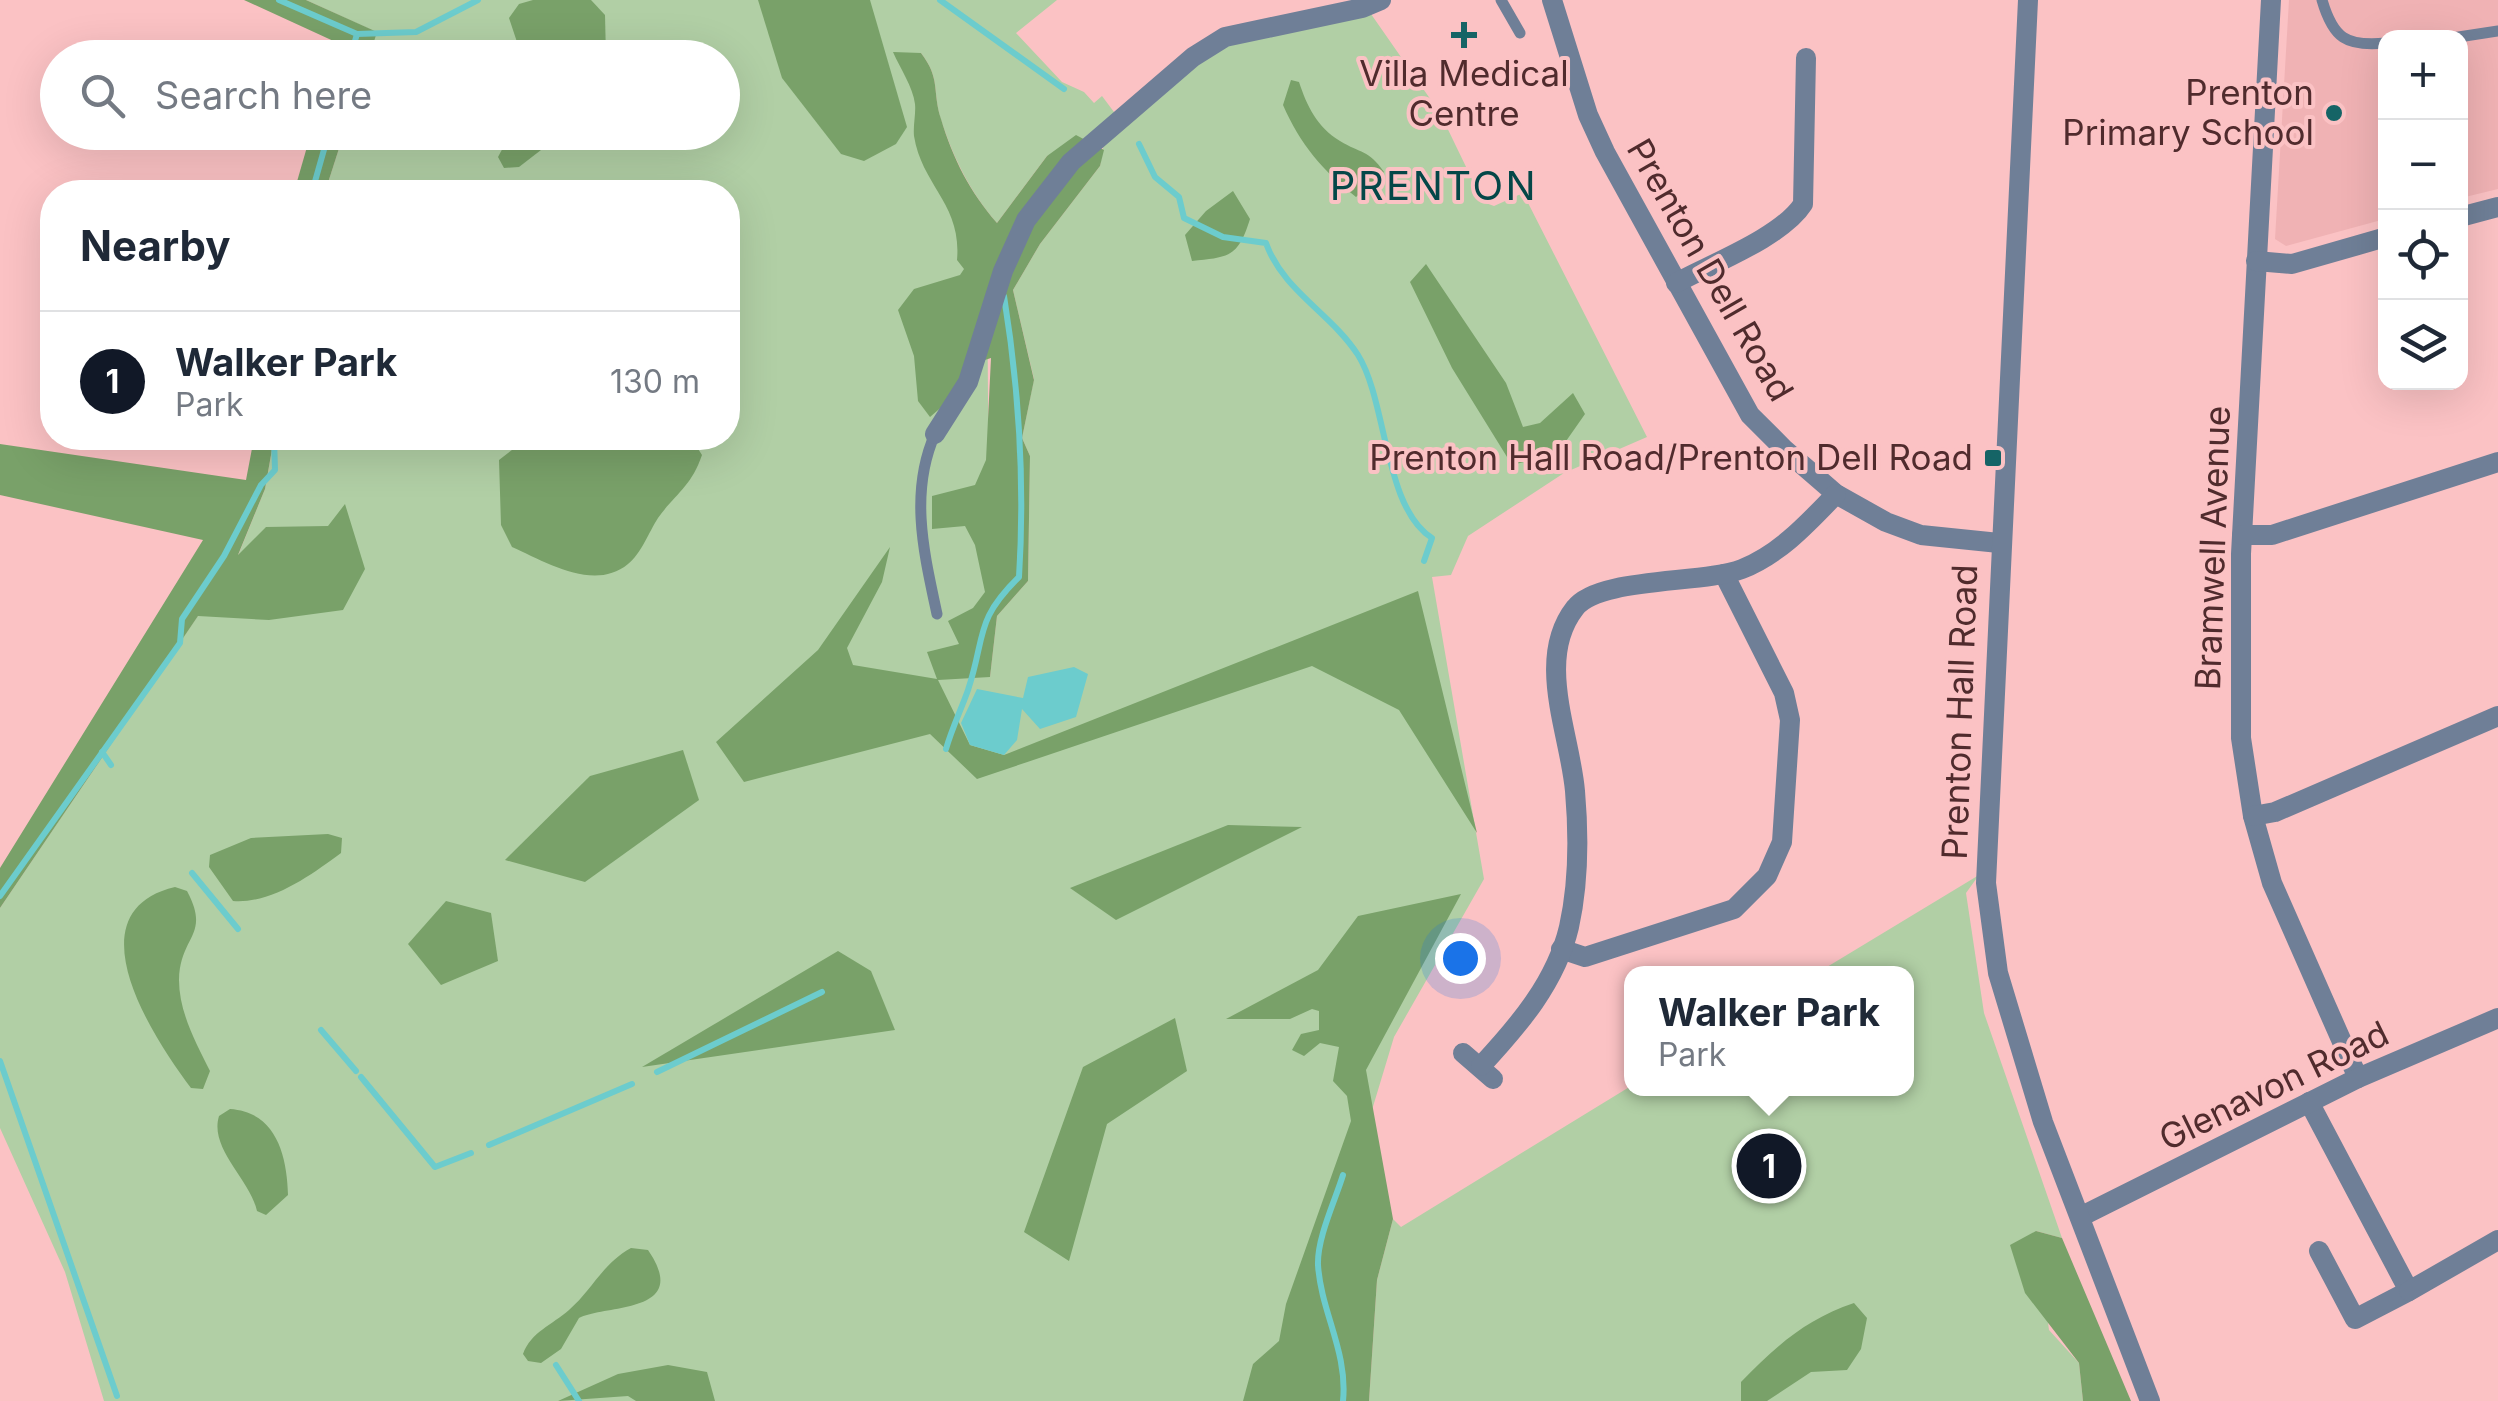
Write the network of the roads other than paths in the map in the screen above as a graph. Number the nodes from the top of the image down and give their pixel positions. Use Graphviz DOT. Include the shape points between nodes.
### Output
graph roads {
  1 [pos="1381,0"];
  2 [pos="1502,0"];
  3 [pos="1552,0"];
  4 [pos="2028,0"];
  5 [pos="2271,0"];
  6 [pos="2322,0"];
  7 [pos="2498,31"];
  8 [pos="1520,33"];
  9 [pos="2468,36"];
  10 [pos="2378,44"];
  11 [pos="1806,58"];
  12 [pos="2498,207"];
  13 [pos="2468,216"];
  14 [pos="2378,240"];
  15 [pos="2256,261"];
  16 [pos="1676,283"];
  17 [pos="935,434"];
  18 [pos="2498,462"];
  19 [pos="1836,494"];
  20 [pos="2242,535"];
  21 [pos="1999,543"];
  22 [pos="1724,574"];
  23 [pos="937,614"];
  24 [pos="2498,716"];
  25 [pos="2253,816"];
  26 [pos="1561,949"];
  27 [pos="2498,1018"];
  28 [pos="1463,1053"];
  29 [pos="2358,1078"];
  30 [pos="2309,1102"];
  31 [pos="2080,1217"];
  32 [pos="2498,1240"];
  33 [pos="2319,1251"];
  34 [pos="2409,1290"];
  35 [pos="2150,1401"];
  1 -- 17 [label="street" via="1225,37 1070,162 1026,220 968,382"];
  2 -- 8 [label="lane"];
  3 -- 16 [label="street, Prenton Dell Road" via="1588,114"];
  4 -- 21 [label="street, Prenton Hall Road"];
  5 -- 15 [label="street, Bramwell Avenue"];
  6 -- 10 [label="lane" via="2332,32 2343,41"];
  7 -- 9 [label="lane"];
  11 -- 16 [label="street" via="1803,204 1771,232"];
  12 -- 13 [label="street"];
  14 -- 15 [label="street" via="2292,264"];
  15 -- 20 [label="street, Bramwell Avenue"];
  16 -- 19 [label="street, Prenton Dell Road" via="1750,415"];
  17 -- 23 [label="lane" via="918,496"];
  18 -- 20 [label="street" via="2272,535"];
  19 -- 21 [label="street, Prenton Dell Road" via="1921,534"];
  19 -- 22 [label="street" via="1769,556"];
  20 -- 25 [label="street, Bramwell Avenue" via="2241,738"];
  21 -- 31 [label="street, Prenton Hall Road" via="1986,883 1998,972"];
  22 -- 26 [label="street" via="1601,592 1578,603 1564,624 1557,683 1579,838"];
  22 -- 26 [label="street" via="1784,693 1790,720 1787,800 1775,859 1734,909 1584,957"];
  24 -- 25 [label="street"];
  25 -- 29 [label="street, Bramwell Avenue" via="2272,882"];
  26 -- 28 [label="street" via="1487,1073"];
  27 -- 29 [label="street, Glenavon Road"];
  29 -- 30 [label="street, Glenavon Road"];
  30 -- 31 [label="street, Glenavon Road"];
  30 -- 34 [label="street"];
  31 -- 35 [label="street, Prenton Hall Road"];
  32 -- 34 [label="street"];
  33 -- 34 [label="street" via="2356,1319"];
}
